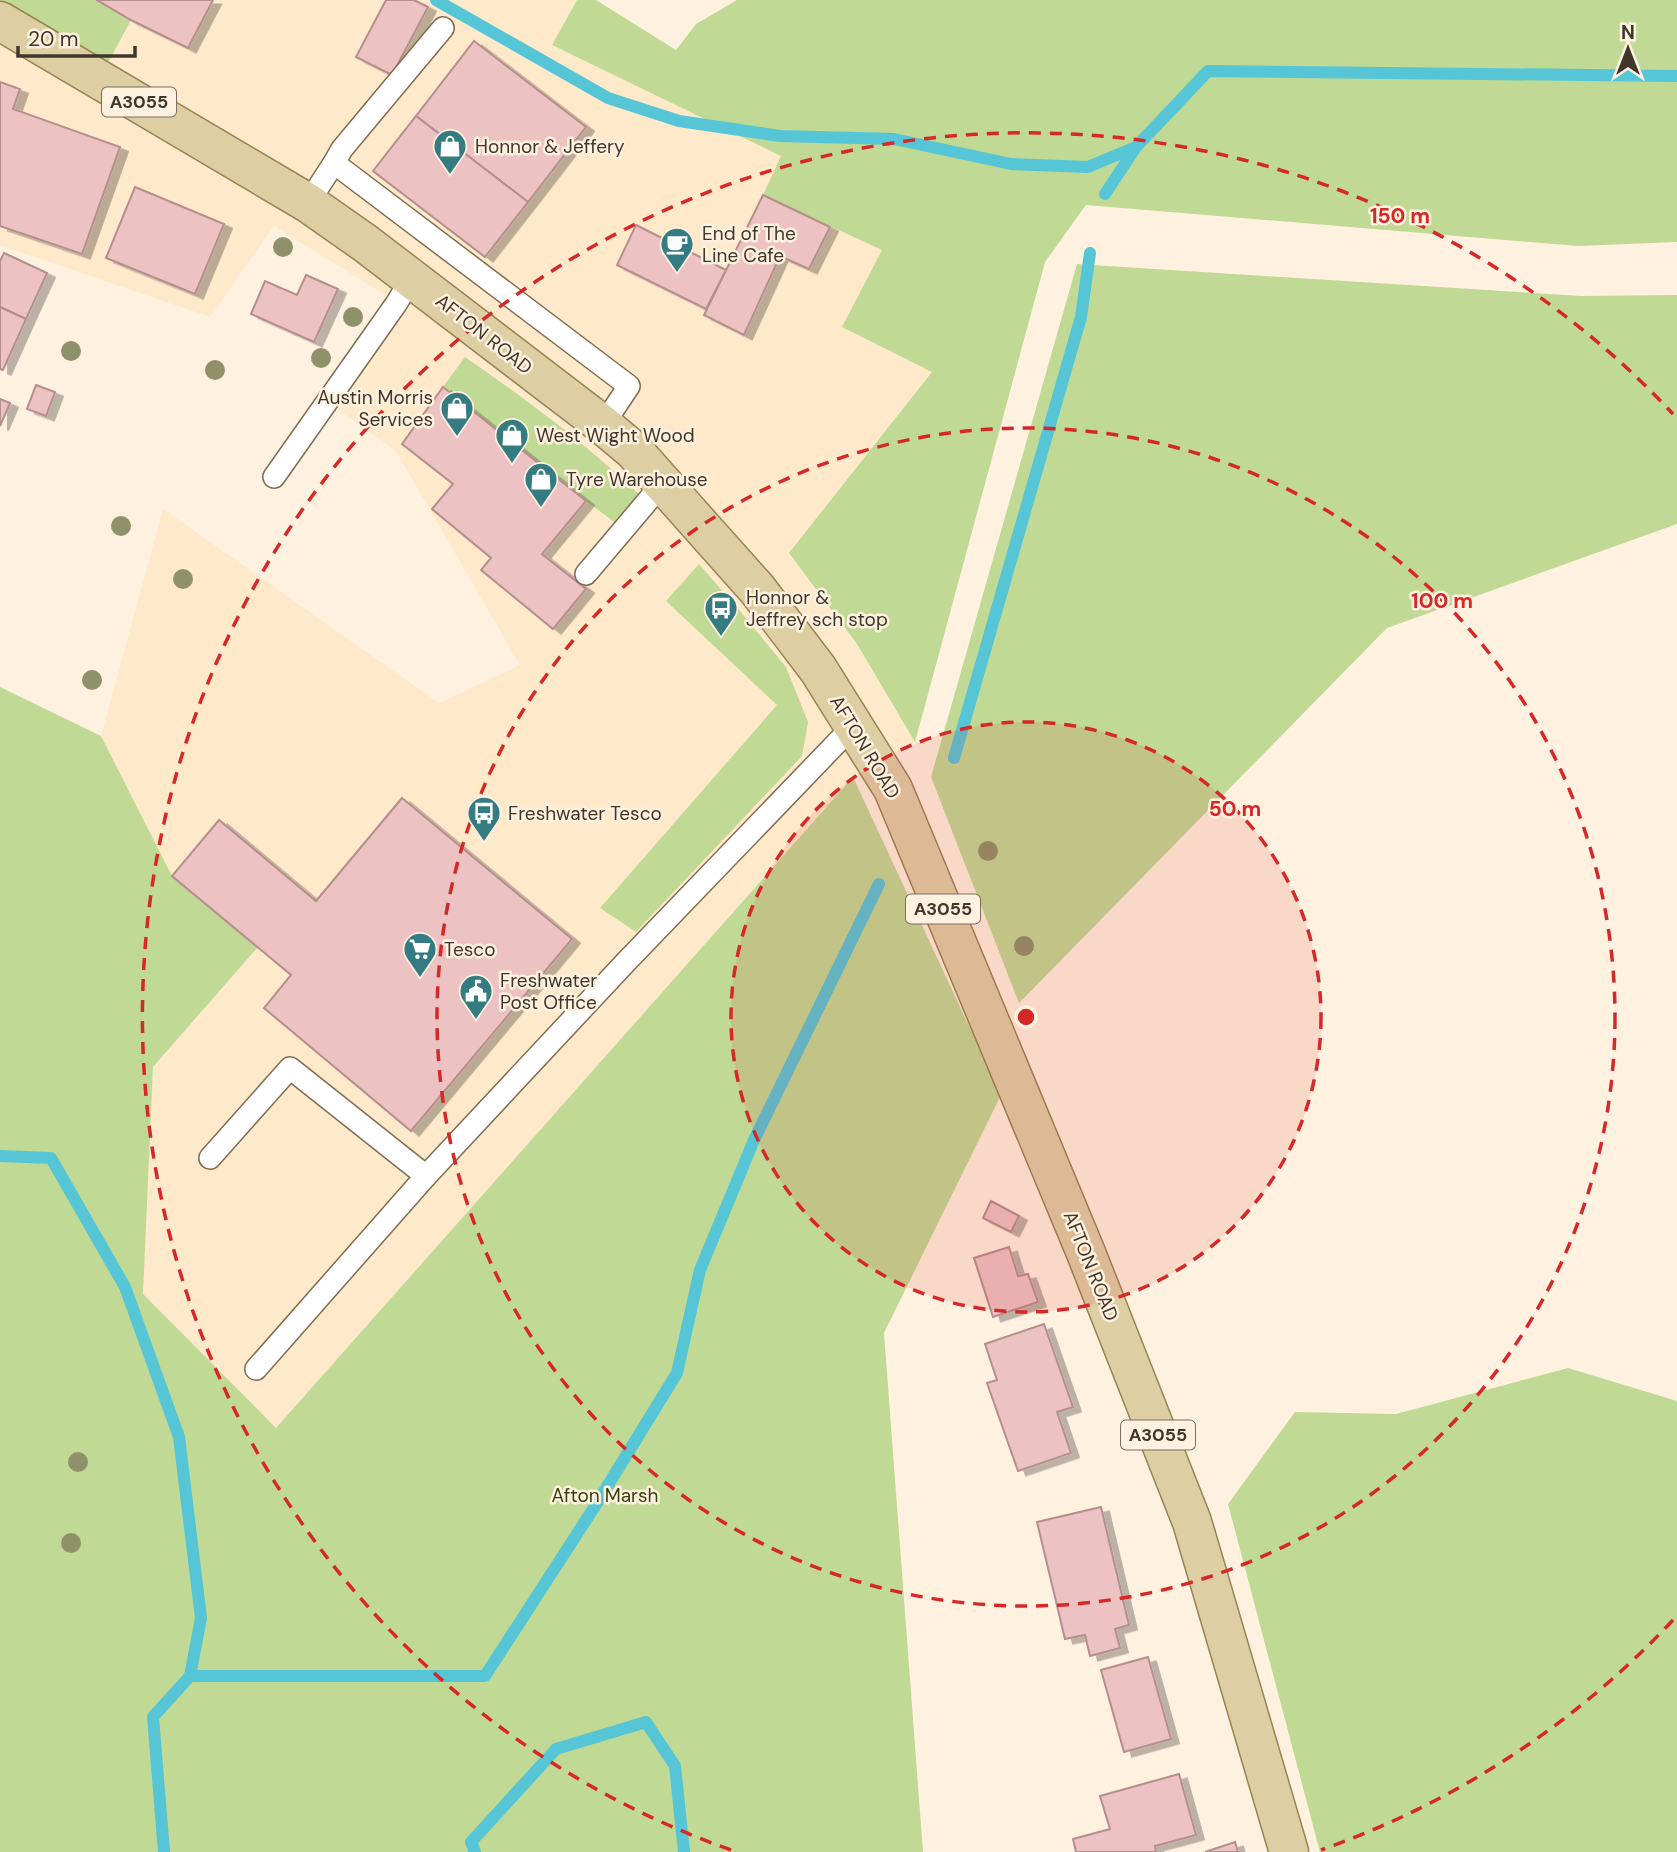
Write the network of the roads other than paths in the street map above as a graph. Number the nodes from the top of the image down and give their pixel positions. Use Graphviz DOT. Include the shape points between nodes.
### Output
graph roads {
  1 [pos="0,21"];
  2 [pos="443,28"];
  3 [pos="334,163"];
  4 [pos="307,203"];
  5 [pos="412,278"];
  6 [pos="603,425"];
  7 [pos="274,477"];
  8 [pos="662,480"];
  9 [pos="586,573"];
  10 [pos="853,726"];
  11 [pos="210,1157"];
  12 [pos="426,1176"];
  13 [pos="256,1369"];
  14 [pos="1289,1852"];
  1 -- 4 [label="main road, AFTON ROAD / A3055"];
  2 -- 3 [label="lane"];
  3 -- 4 [label="lane"];
  3 -- 6 [label="lane" via="629,386"];
  4 -- 5 [label="main road, AFTON ROAD / A3055"];
  5 -- 6 [label="main road, AFTON ROAD / A3055"];
  5 -- 7 [label="lane"];
  6 -- 8 [label="main road, AFTON ROAD / A3055"];
  8 -- 9 [label="lane" via="652,498"];
  8 -- 10 [label="main road, AFTON ROAD / A3055" via="757,589 818,668"];
  10 -- 12 [label="lane"];
  10 -- 14 [label="main road, AFTON ROAD / A3055" via="893,789 1192,1522"];
  11 -- 12 [label="lane" via="290,1068"];
  12 -- 13 [label="lane"];
}
